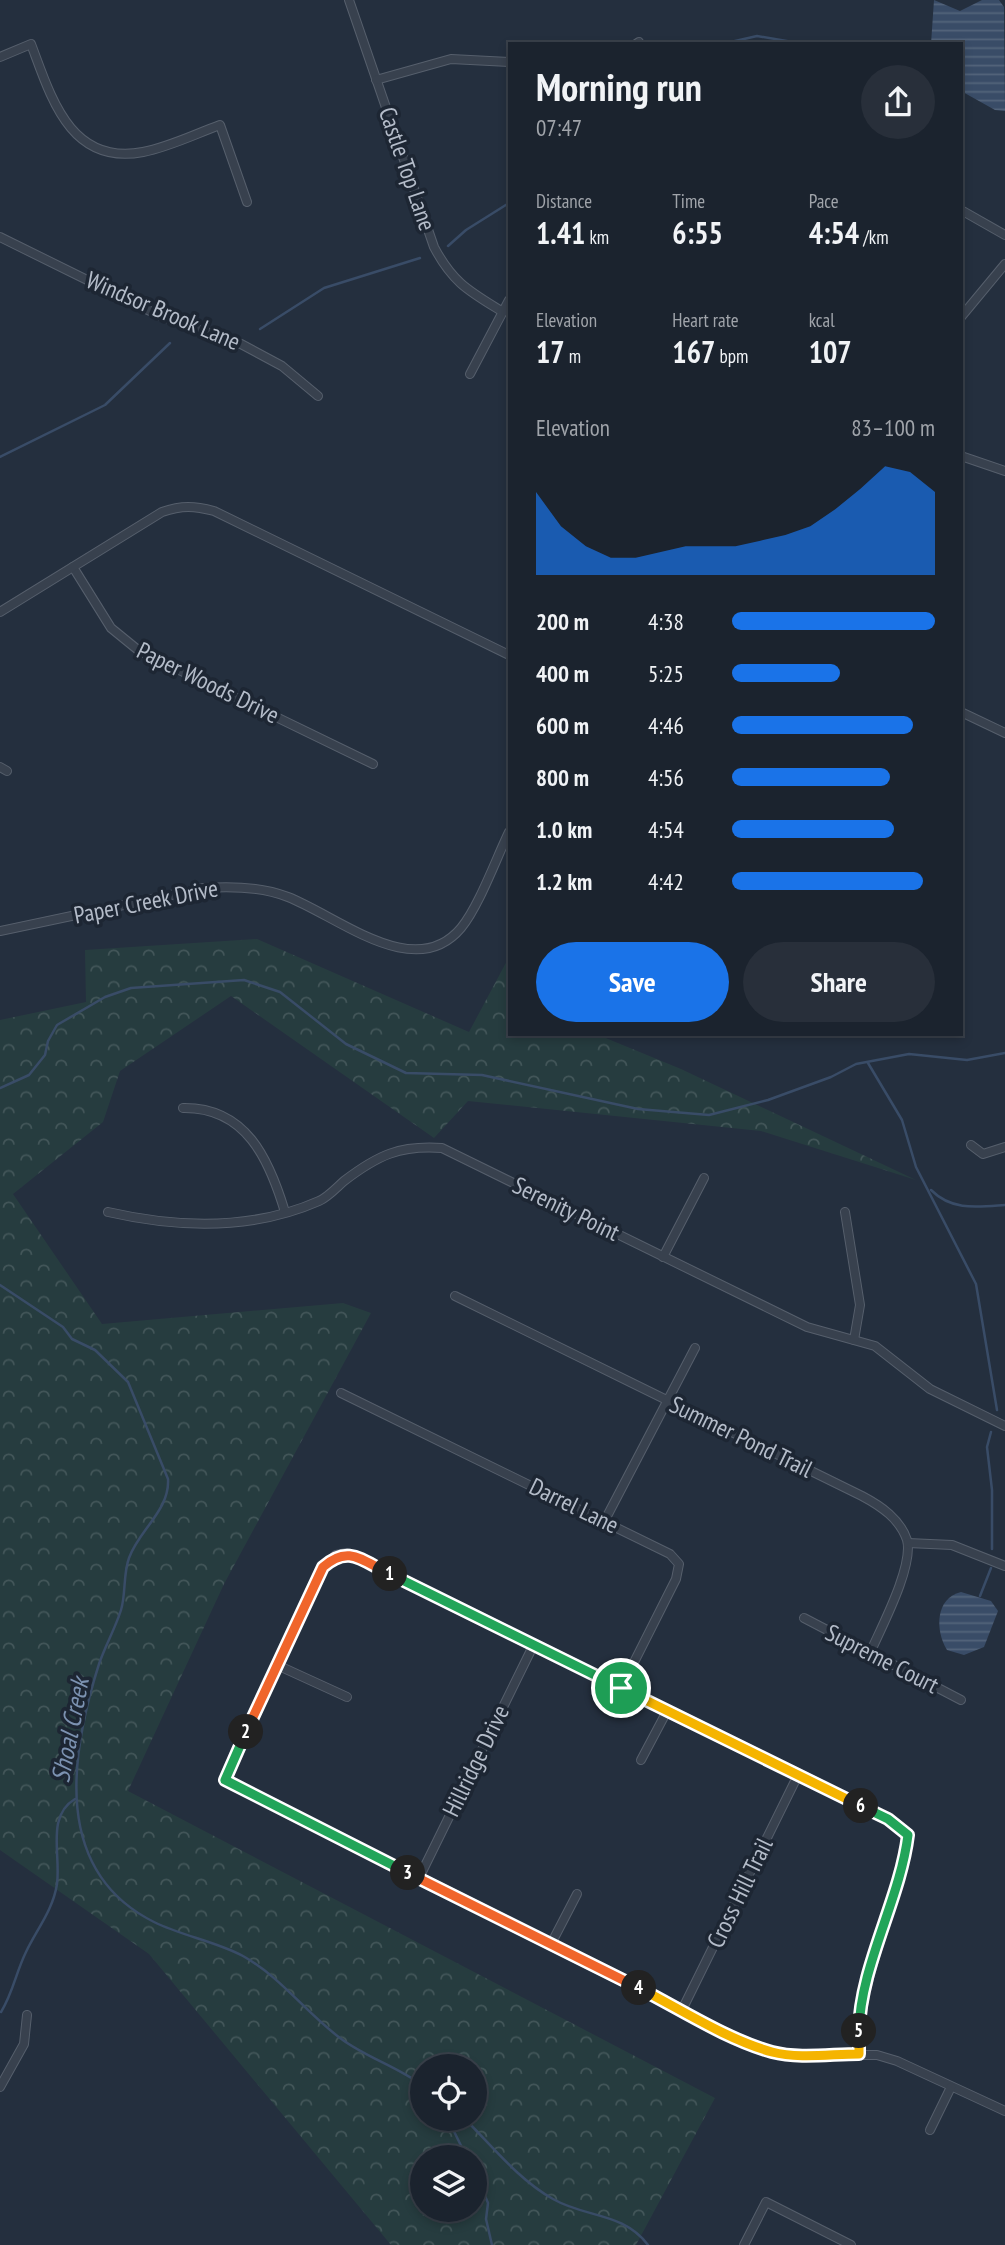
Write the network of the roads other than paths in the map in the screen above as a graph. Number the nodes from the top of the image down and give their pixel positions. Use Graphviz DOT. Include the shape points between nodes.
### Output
graph roads {
  1 [pos="349,0"];
  2 [pos="0,57"];
  3 [pos="508,62"];
  4 [pos="376,80"];
  5 [pos="247,202"];
  6 [pos="963,211"];
  7 [pos="1005,235"];
  8 [pos="0,237"];
  9 [pos="1005,264"];
  10 [pos="508,302"];
  11 [pos="503,312"];
  12 [pos="963,315"];
  13 [pos="470,374"];
  14 [pos="318,396"];
  15 [pos="963,457"];
  16 [pos="1005,471"];
  17 [pos="73,567"];
  18 [pos="0,612"];
  19 [pos="508,655"];
  20 [pos="963,713"];
  21 [pos="1005,733"];
  22 [pos="373,764"];
  23 [pos="508,834"];
  24 [pos="0,931"];
  25 [pos="183,1108"];
  26 [pos="971,1145"];
  27 [pos="1005,1147"];
  28 [pos="704,1178"];
  29 [pos="108,1212"];
  30 [pos="285,1212"];
  31 [pos="845,1212"];
  32 [pos="663,1257"];
  33 [pos="455,1296"];
  34 [pos="854,1340"];
  35 [pos="695,1349"];
  36 [pos="341,1393"];
  37 [pos="669,1402"];
  38 [pos="1005,1426"];
  39 [pos="605,1520"];
  40 [pos="908,1543"];
  41 [pos="1005,1566"];
  42 [pos="804,1619"];
  43 [pos="534,1644"];
  44 [pos="870,1653"];
  45 [pos="277,1665"];
  46 [pos="621,1688"];
  47 [pos="347,1697"];
  48 [pos="961,1700"];
  49 [pos="667,1711"];
  50 [pos="641,1760"];
  51 [pos="798,1775"];
  52 [pos="419,1878"];
  53 [pos="577,1894"];
  54 [pos="551,1944"];
  55 [pos="682,2010"];
  56 [pos="27,2015"];
  57 [pos="859,2054"];
  58 [pos="0,2087"];
  59 [pos="951,2087"];
  60 [pos="1005,2111"];
  61 [pos="930,2130"];
  62 [pos="744,2245"];
  63 [pos="851,2245"];
  1 -- 4 [label="street, Castle Top Lane"];
  2 -- 5 [label="street" via="31,44 54,107 67,127 92,146 116,153 143,152 220,125"];
  3 -- 4 [label="street" via="451,59"];
  4 -- 11 [label="street, Castle Top Lane" via="434,247 447,272"];
  6 -- 7 [label="street"];
  8 -- 14 [label="street, Windsor Brook Lane" via="158,315 241,344 282,366"];
  9 -- 12 [label="street"];
  10 -- 11 [label="street"];
  11 -- 13 [label="street"];
  15 -- 16 [label="street"];
  17 -- 18 [label="street"];
  17 -- 19 [label="street" via="162,512 195,506 214,511"];
  17 -- 22 [label="street, Paper Woods Drive" via="111,628 138,650"];
  20 -- 21 [label="street"];
  23 -- 24 [label="street, Paper Creek Drive" via="463,926 436,948 394,948 286,896 234,886 204,888"];
  25 -- 30 [label="street" via="207,1108 243,1130 273,1172"];
  26 -- 27 [label="street" via="983,1154"];
  28 -- 32 [label="street"];
  29 -- 30 [label="street, Serenity Point" via="198,1226"];
  30 -- 32 [label="street, Serenity Point" via="321,1200 385,1154 414,1146 442,1148"];
  31 -- 34 [label="street" via="860,1305"];
  32 -- 34 [label="street, Serenity Point" via="807,1327"];
  33 -- 37 [label="street, Summer Pond Trail"];
  34 -- 38 [label="street, Serenity Point" via="875,1346 930,1389"];
  35 -- 37 [label="street"];
  36 -- 39 [label="street, Darrel Lane"];
  37 -- 39 [label="street"];
  37 -- 40 [label="street, Summer Pond Trail" via="876,1503 890,1514"];
  39 -- 46 [label="street, Darrel Lane" via="670,1554 679,1564 676,1579"];
  40 -- 41 [label="street" via="952,1545"];
  40 -- 44 [label="street" via="905,1567"];
  42 -- 44 [label="street, Supreme Court"];
  43 -- 45 [label="street" via="347,1553 336,1555 323,1567"];
  43 -- 46 [label="street"];
  43 -- 52 [label="street, Hillridge Drive"];
  44 -- 48 [label="street, Supreme Court"];
  45 -- 47 [label="street"];
  45 -- 52 [label="street" via="225,1780"];
  46 -- 49 [label="street"];
  49 -- 50 [label="street"];
  49 -- 51 [label="street"];
  51 -- 55 [label="street, Cross Hill Trail"];
  51 -- 57 [label="street" via="888,1819 908,1835 894,1901 862,2003"];
  52 -- 54 [label="street"];
  53 -- 54 [label="street"];
  54 -- 55 [label="street"];
  55 -- 57 [label="street" via="773,2052"];
  56 -- 58 [label="street" via="24,2044"];
  57 -- 59 [label="street" via="897,2061"];
  59 -- 60 [label="street"];
  59 -- 61 [label="street"];
  62 -- 63 [label="street" via="766,2202"];
}
